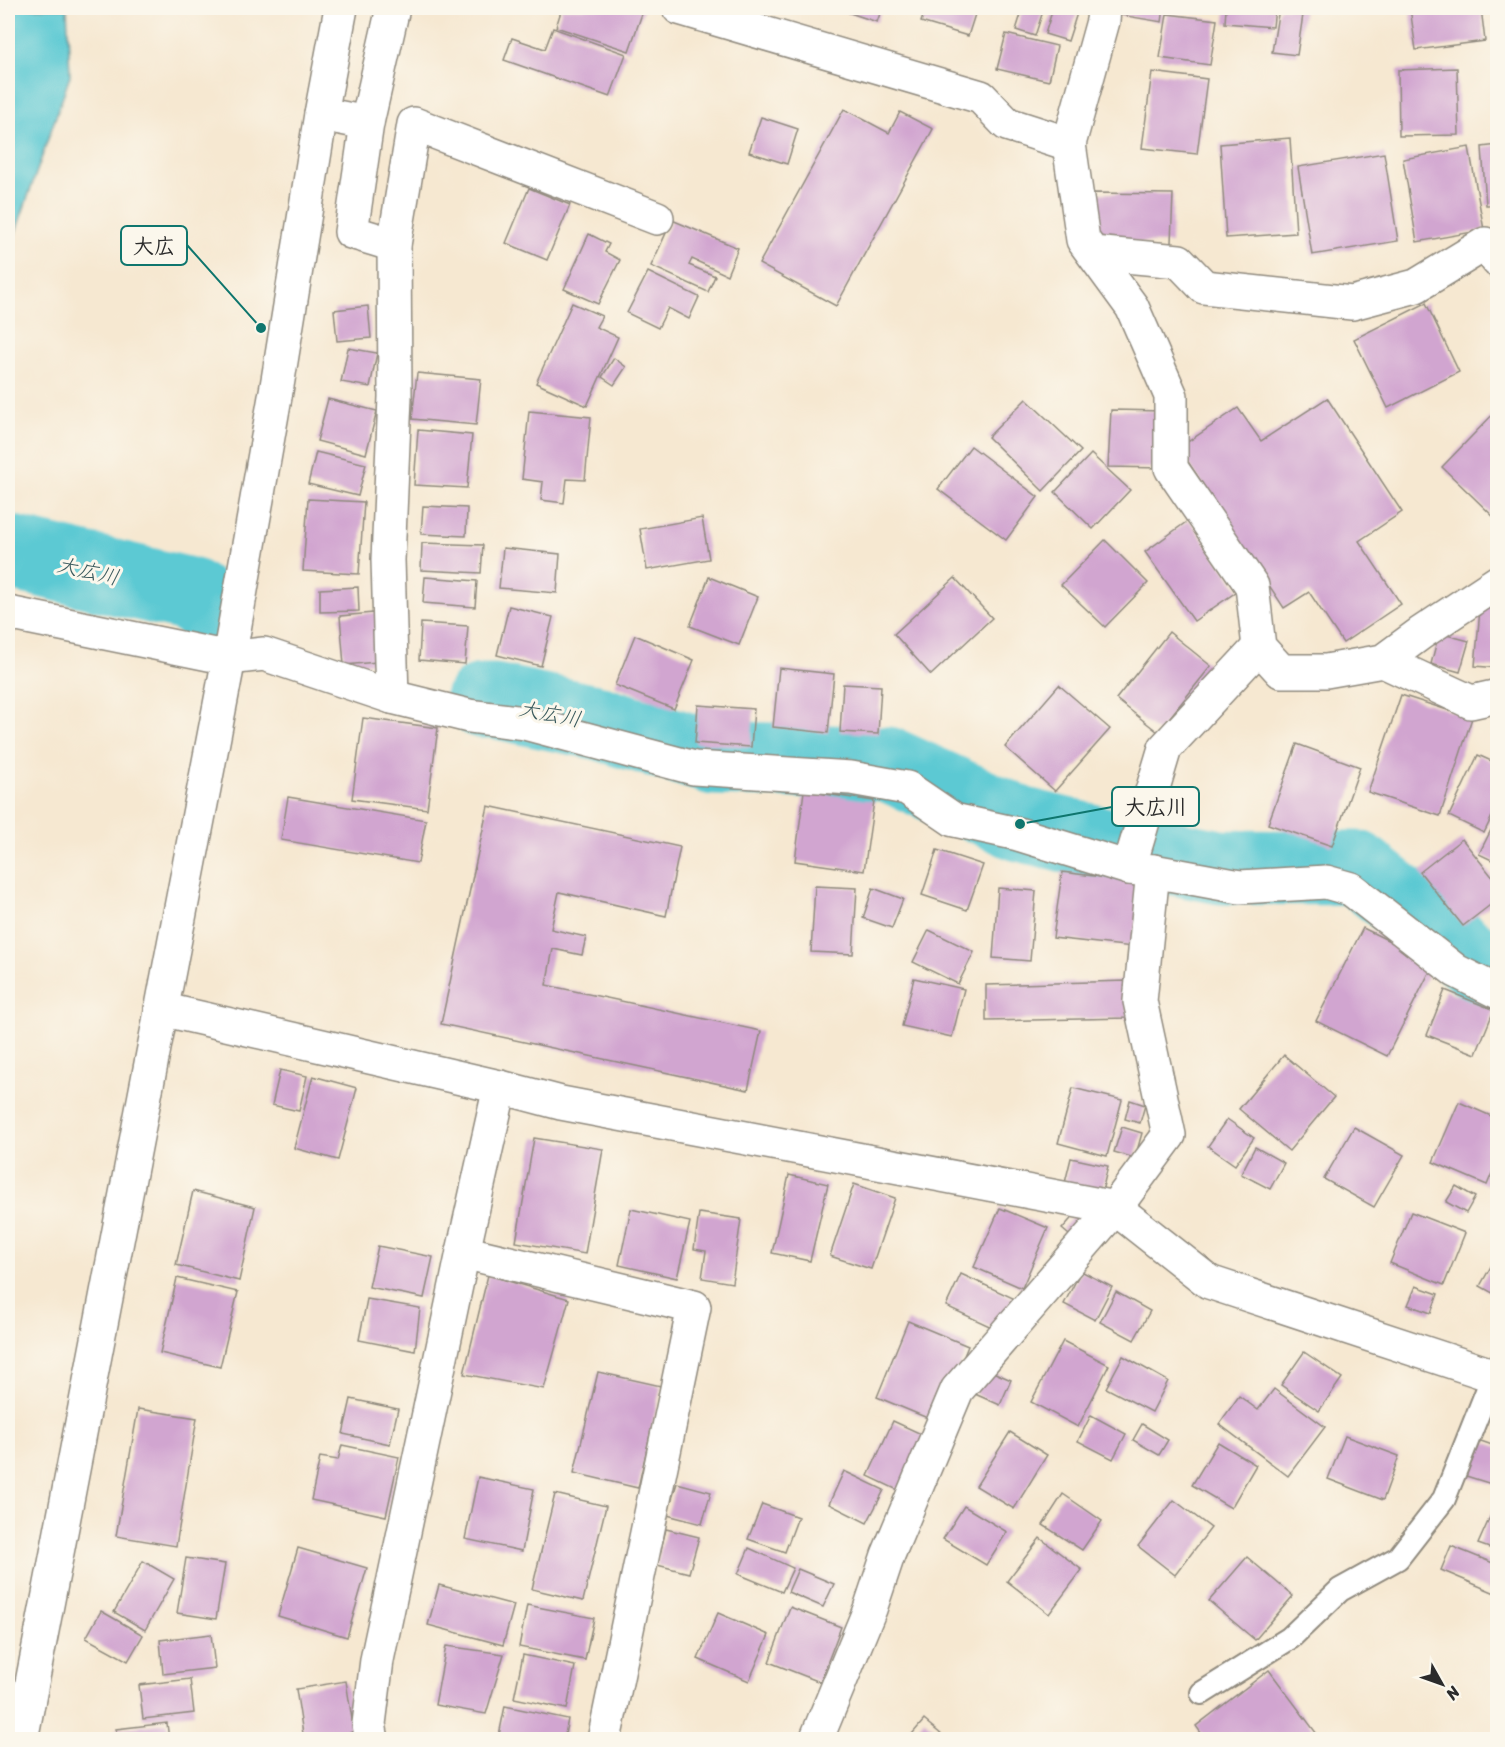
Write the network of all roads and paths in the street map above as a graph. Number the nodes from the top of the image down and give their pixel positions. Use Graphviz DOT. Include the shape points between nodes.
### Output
graph roads {
  1 [pos="341,8"];
  2 [pos="393,8"];
  3 [pos="679,8"];
  4 [pos="1104,8"];
  5 [pos="321,114"];
  6 [pos="368,123"];
  7 [pos="1069,144"];
  8 [pos="657,218"];
  9 [pos="394,245"];
  10 [pos="1093,253"];
  11 [pos="1497,261"];
  12 [pos="1497,582"];
  13 [pos="8,613"];
  14 [pos="1259,647"];
  15 [pos="229,658"];
  16 [pos="1383,661"];
  17 [pos="1497,696"];
  18 [pos="392,697"];
  19 [pos="1141,870"];
  20 [pos="1497,992"];
  21 [pos="161,1009"];
  22 [pos="500,1087"];
  23 [pos="1115,1208"];
  24 [pos="463,1252"];
  25 [pos="1495,1376"];
  26 [pos="1202,1693"];
  27 [pos="21,1740"];
  28 [pos="372,1740"];
  29 [pos="603,1740"];
  30 [pos="816,1740"];
  1 -- 5 [label="street"];
  2 -- 6 [label="street"];
  3 -- 7 [label="street" via="981,97 1007,124"];
  4 -- 7 [label="street"];
  5 -- 6 [label="street"];
  5 -- 15 [label="street"];
  6 -- 9 [label="street" via="351,232"];
  7 -- 10 [label="street" via="1083,240"];
  8 -- 9 [label="street" via="414,124"];
  9 -- 18 [label="street" via="395,397 388,560"];
  10 -- 11 [label="street" via="1179,261 1204,286 1352,303 1416,286 1485,244"];
  10 -- 14 [label="street" via="1132,307 1171,396 1172,468 1252,586"];
  12 -- 16 [label="street"];
  13 -- 15 [label="street"];
  14 -- 16 [label="street" via="1281,671 1326,671"];
  14 -- 19 [label="street" via="1165,748"];
  15 -- 18 [label="street" via="264,654"];
  15 -- 21 [label="street"];
  16 -- 17 [label="street" via="1471,702"];
  18 -- 19 [label="street" via="469,716 525,723 694,768 851,778 907,788 954,820 1018,834"];
  19 -- 20 [label="street" via="1240,887 1326,882 1351,889 1456,971"];
  19 -- 23 [label="street" via="1140,1001 1169,1135"];
  21 -- 22 [label="street"];
  21 -- 27 [label="street"];
  22 -- 23 [label="street" via="561,1103"];
  22 -- 24 [label="street"];
  23 -- 25 [label="street" via="1209,1282"];
  23 -- 30 [label="street" via="957,1390"];
  24 -- 28 [label="street" via="377,1660 369,1724"];
  24 -- 29 [label="street" via="693,1306"];
  25 -- 26 [label="lane" via="1444,1499 1398,1558 1340,1590 1290,1638"];
}
